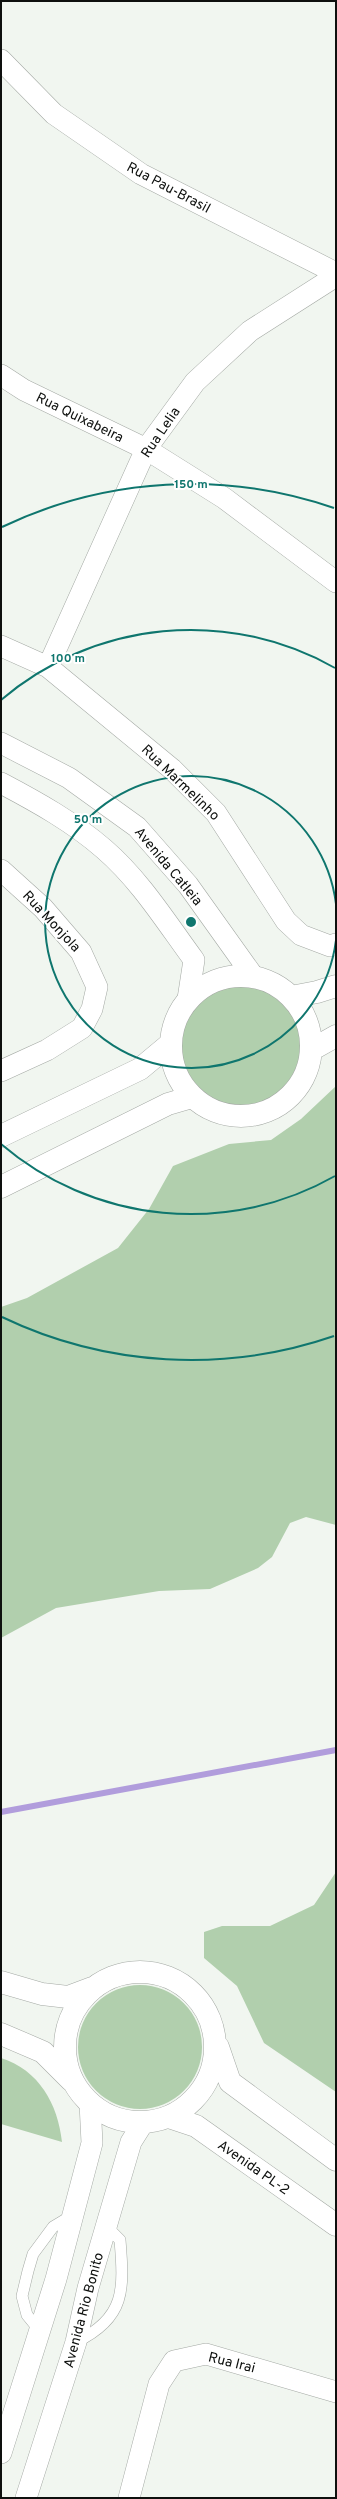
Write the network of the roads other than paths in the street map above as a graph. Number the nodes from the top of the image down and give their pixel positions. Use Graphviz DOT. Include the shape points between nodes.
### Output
graph roads {
  1 [pos="1,60"];
  2 [pos="336,273"];
  3 [pos="336,276"];
  4 [pos="1,375"];
  5 [pos="146,449"];
  6 [pos="336,582"];
  7 [pos="1,646"];
  8 [pos="48,667"];
  9 [pos="1,743"];
  10 [pos="1,783"];
  11 [pos="1,870"];
  12 [pos="333,945"];
  13 [pos="253,976"];
  14 [pos="336,986"];
  15 [pos="291,997"];
  16 [pos="188,999"];
  17 [pos="336,1036"];
  18 [pos="170,1044"];
  19 [pos="311,1050"];
  20 [pos="1,1070"];
  21 [pos="192,1097"];
  22 [pos="1,1136"];
  23 [pos="1,1187"];
  24 [pos="1,1982"];
  25 [pos="92,1988"];
  26 [pos="1,2034"];
  27 [pos="216,2042"];
  28 [pos="73,2082"];
  29 [pos="90,2103"];
  30 [pos="169,2117"];
  31 [pos="143,2123"];
  32 [pos="336,2160"];
  33 [pos="73,2215"];
  34 [pos="336,2225"];
  35 [pos="106,2227"];
  36 [pos="40,2331"];
  37 [pos="76,2342"];
  38 [pos="336,2392"];
  39 [pos="1,2453"];
  40 [pos="26,2498"];
  41 [pos="129,2498"];
  1 -- 2 [label="street, Rua Pau-Brasil" via="54,114 141,174"];
  3 -- 5 [label="street, Rua Lelia" via="250,330 195,382"];
  4 -- 5 [label="street, Rua Quixabeira" via="24,390"];
  5 -- 6 [label="street, Rua Quixabeira" via="224,498"];
  5 -- 8 [label="street, Rua Lelia"];
  7 -- 8 [label="street, Rua Marmelinho"];
  8 -- 12 [label="street, Rua Marmelinho" via="177,774 216,813 286,921 301,935"];
  9 -- 13 [label="street, Avenida Catleia" via="68,778 137,827 188,885"];
  10 -- 16 [label="street" via="49,808 104,849 148,896 194,960"];
  11 -- 20 [label="street, Rua Monjola" via="44,908 81,952 96,987 92,1009 82,1028 47,1050"];
  13 -- 15 [label="street" via="273,984"];
  13 -- 16 [label="street" via="229,976 206,984"];
  14 -- 15 [label="street"];
  15 -- 19 [label="street" via="303,1012 310,1031"];
  16 -- 18 [label="street" via="175,1023"];
  17 -- 19 [label="street"];
  18 -- 21 [label="street" via="176,1073"];
  18 -- 22 [label="street" via="140,1069"];
  19 -- 21 [label="street" via="306,1072 294,1092 277,1106 256,1114 233,1116 211,1109"];
  21 -- 23 [label="street" via="168,1104"];
  24 -- 25 [label="street" via="42,1994 68,1997"];
  25 -- 27 [label="street" via="113,1976 136,1971 160,1974 182,1983 199,1999 212,2019"];
  25 -- 28 [label="street" via="75,2007 66,2031 65,2057"];
  26 -- 28 [label="street" via="43,2052"];
  27 -- 30 [label="street" via="214,2066 205,2088 189,2105"];
  27 -- 32 [label="street" via="230,2082"];
  28 -- 29 [label="street"];
  29 -- 31 [label="street" via="106,2114"];
  29 -- 33 [label="street" via="92,2144"];
  30 -- 31 [label="street"];
  30 -- 34 [label="street, Avenida PL-2" via="196,2126"];
  31 -- 35 [label="street, Avenida Rio Bonito" via="131,2142"];
  33 -- 36 [label="street"];
  33 -- 36 [label="lane" via="53,2227 34,2254 28,2271 22,2296 27,2315"];
  35 -- 37 [label="street, Avenida Rio Bonito" via="88,2288"];
  35 -- 37 [label="lane" via="120,2240 123,2278 111,2318 94,2333"];
  36 -- 39 [label="street"];
  37 -- 40 [label="street, Avenida Rio Bonito"];
  38 -- 41 [label="street, Rua Irai" via="206,2354 174,2361 159,2384"];
}
